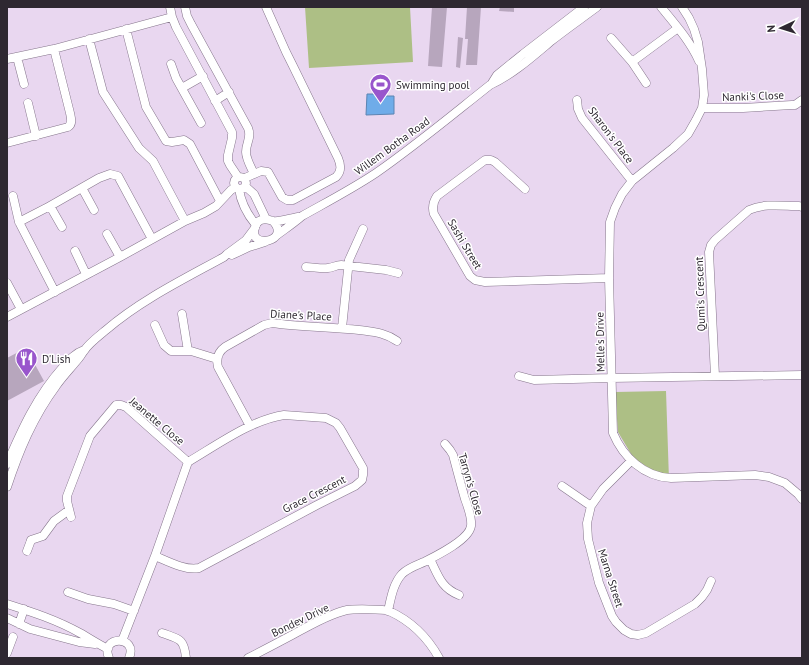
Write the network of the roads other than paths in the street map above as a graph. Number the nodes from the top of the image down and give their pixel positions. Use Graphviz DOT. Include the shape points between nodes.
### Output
graph roads {
  1 [pos="170,7"];
  2 [pos="185,7"];
  3 [pos="266,7"];
  4 [pos="584,7"];
  5 [pos="596,7"];
  6 [pos="662,7"];
  7 [pos="682,7"];
  8 [pos="172,17"];
  9 [pos="678,28"];
  10 [pos="126,29"];
  11 [pos="612,38"];
  12 [pos="89,39"];
  13 [pos="54,49"];
  14 [pos="17,57"];
  15 [pos="7,59"];
  16 [pos="632,62"];
  17 [pos="170,64"];
  18 [pos="702,70"];
  19 [pos="202,76"];
  20 [pos="646,83"];
  21 [pos="24,84"];
  22 [pos="490,85"];
  23 [pos="182,88"];
  24 [pos="229,92"];
  25 [pos="577,100"];
  26 [pos="802,100"];
  27 [pos="215,101"];
  28 [pos="28,103"];
  29 [pos="702,108"];
  30 [pos="201,123"];
  31 [pos="36,136"];
  32 [pos="7,143"];
  33 [pos="254,174"];
  34 [pos="632,181"];
  35 [pos="240,183"];
  36 [pos="82,188"];
  37 [pos="525,189"];
  38 [pos="13,196"];
  39 [pos="220,201"];
  40 [pos="259,204"];
  41 [pos="50,206"];
  42 [pos="802,207"];
  43 [pos="94,210"];
  44 [pos="246,210"];
  45 [pos="302,216"];
  46 [pos="269,220"];
  47 [pos="185,221"];
  48 [pos="19,222"];
  49 [pos="255,226"];
  50 [pos="62,227"];
  51 [pos="364,229"];
  52 [pos="107,234"];
  53 [pos="277,235"];
  54 [pos="152,239"];
  55 [pos="265,242"];
  56 [pos="75,251"];
  57 [pos="120,257"];
  58 [pos="224,257"];
  59 [pos="349,263"];
  60 [pos="306,267"];
  61 [pos="398,273"];
  62 [pos="86,274"];
  63 [pos="609,278"];
  64 [pos="7,283"];
  65 [pos="55,292"];
  66 [pos="21,309"];
  67 [pos="182,314"];
  68 [pos="7,317"];
  69 [pos="155,325"];
  70 [pos="342,328"];
  71 [pos="397,341"];
  72 [pos="84,350"];
  73 [pos="188,351"];
  74 [pos="217,359"];
  75 [pos="802,375"];
  76 [pos="519,376"];
  77 [pos="715,376"];
  78 [pos="611,378"];
  79 [pos="250,426"];
  80 [pos="444,444"];
  81 [pos="10,451"];
  82 [pos="631,461"];
  83 [pos="188,462"];
  84 [pos="9,465"];
  85 [pos="7,486"];
  86 [pos="562,486"];
  87 [pos="802,499"];
  88 [pos="591,506"];
  89 [pos="26,551"];
  90 [pos="155,556"];
  91 [pos="430,559"];
  92 [pos="711,582"];
  93 [pos="68,592"];
  94 [pos="459,595"];
  95 [pos="7,604"];
  96 [pos="24,609"];
  97 [pos="134,611"];
  98 [pos="388,611"];
  99 [pos="7,618"];
  100 [pos="19,624"];
  101 [pos="162,633"];
  102 [pos="13,637"];
  103 [pos="122,640"];
  104 [pos="97,644"];
  105 [pos="108,649"];
  106 [pos="7,653"];
  107 [pos="131,657"];
  108 [pos="109,658"];
  109 [pos="186,658"];
  110 [pos="248,658"];
  111 [pos="440,658"];
  1 -- 8 [label="street"];
  2 -- 24 [label="street" via="191,24"];
  3 -- 33 [label="street" via="341,167 336,177 293,200 282,197 268,172"];
  4 -- 22 [label="street, Willem Botha Road" via="523,54"];
  5 -- 22 [label="street, Willem Botha Road" via="510,74"];
  6 -- 9 [label="street, Melle's Drive"];
  7 -- 18 [label="street, Melle's Drive" via="694,29"];
  8 -- 10 [label="street"];
  8 -- 19 [label="street"];
  9 -- 16 [label="street"];
  9 -- 18 [label="street, Melle's Drive" via="697,57"];
  10 -- 12 [label="street"];
  10 -- 39 [label="street" via="148,109 166,141 184,140 190,144"];
  11 -- 16 [label="street"];
  12 -- 13 [label="street"];
  12 -- 47 [label="street" via="103,92 139,148 153,161"];
  13 -- 14 [label="street"];
  13 -- 31 [label="street" via="71,123 68,127"];
  14 -- 15 [label="street"];
  14 -- 21 [label="street"];
  16 -- 20 [label="street"];
  17 -- 23 [label="street"];
  18 -- 29 [label="street, Melle's Drive"];
  19 -- 23 [label="street"];
  19 -- 27 [label="street"];
  22 -- 45 [label="street, Willem Botha Road" via="376,173"];
  23 -- 30 [label="street"];
  24 -- 27 [label="street"];
  24 -- 33 [label="street" via="250,132 246,153"];
  25 -- 34 [label="street, Sharon's Place" via="582,118"];
  26 -- 29 [label="street, Nanki's Close" via="795,105"];
  27 -- 35 [label="street" via="232,132 228,160"];
  28 -- 31 [label="street"];
  29 -- 34 [label="street, Melle's Drive" via="688,134"];
  31 -- 32 [label="street"];
  33 -- 35 [label="street"];
  34 -- 63 [label="street, Melle's Drive" via="618,201 610,222"];
  35 -- 39 [label="street"];
  35 -- 40 [label="street" via="254,194"];
  35 -- 44 [label="street" via="240,198"];
  36 -- 41 [label="street"];
  36 -- 43 [label="street"];
  36 -- 54 [label="street" via="105,175 118,176"];
  37 -- 63 [label="street, Sashi Street" via="495,162 485,160 437,196 434,214 470,276 485,282"];
  38 -- 48 [label="street"];
  39 -- 47 [label="street" via="204,213"];
  40 -- 44 [label="street"];
  40 -- 46 [label="street"];
  41 -- 48 [label="street"];
  41 -- 50 [label="street"];
  42 -- 77 [label="street, Qumi's Crescent" via="756,207 749,210 711,245 709,252"];
  44 -- 49 [label="street"];
  45 -- 46 [label="street, Willem Botha Road" via="286,220"];
  45 -- 53 [label="street, Willem Botha Road"];
  46 -- 49 [label="street" via="262,219"];
  46 -- 53 [label="street" via="277,227"];
  47 -- 54 [label="street"];
  48 -- 65 [label="street"];
  49 -- 55 [label="street" via="258,239"];
  49 -- 58 [label="street" via="246,240"];
  51 -- 59 [label="street"];
  52 -- 57 [label="street"];
  53 -- 55 [label="street"];
  54 -- 57 [label="street"];
  55 -- 58 [label="street"];
  56 -- 62 [label="street"];
  57 -- 62 [label="street"];
  58 -- 72 [label="street" via="129,312"];
  59 -- 60 [label="street" via="330,268"];
  59 -- 61 [label="street"];
  59 -- 70 [label="street"];
  62 -- 65 [label="street"];
  63 -- 78 [label="street, Melle's Drive"];
  64 -- 66 [label="street"];
  65 -- 66 [label="street"];
  66 -- 68 [label="street"];
  67 -- 73 [label="street"];
  69 -- 73 [label="street" via="164,345 171,351"];
  70 -- 71 [label="street, Diane's Place" via="381,333"];
  70 -- 74 [label="street, Diane's Place" via="268,323 222,349"];
  72 -- 81 [label="street" via="76,353 48,384"];
  72 -- 84 [label="street" via="45,402"];
  73 -- 74 [label="street"];
  74 -- 79 [label="street" via="218,367"];
  75 -- 77 [label="street"];
  76 -- 78 [label="street" via="534,380"];
  77 -- 78 [label="street"];
  78 -- 82 [label="street, Melle's Drive" via="613,433 621,450"];
  79 -- 83 [label="street, Grace Crescent"];
  79 -- 90 [label="street, Grace Crescent" via="284,415 329,419 340,428 360,462 363,468 362,480 199,568 188,568"];
  80 -- 91 [label="street, Tarryn's Close" via="453,455 469,510 471,527 460,542"];
  81 -- 84 [label="street"];
  82 -- 87 [label="street, Melle's Drive" via="644,470 664,478 755,475 769,477 785,483"];
  82 -- 88 [label="street, Marna Street" via="603,489"];
  83 -- 89 [label="street, Jeanette Close" via="126,407 116,405 88,441 68,492 70,513 54,521 43,536 31,540"];
  83 -- 90 [label="street"];
  84 -- 85 [label="street"];
  86 -- 88 [label="street"];
  88 -- 92 [label="street, Marna Street" via="587,523 588,539 599,583 612,616 624,630 631,634 646,634 695,604"];
  90 -- 97 [label="street"];
  91 -- 94 [label="street" via="440,581"];
  91 -- 98 [label="street, Tarryn's Close" via="402,574 394,586"];
  93 -- 97 [label="street"];
  95 -- 96 [label="street"];
  96 -- 100 [label="street"];
  96 -- 104 [label="street" via="80,633"];
  97 -- 103 [label="street"];
  98 -- 110 [label="street, Bondev Drive" via="347,610 333,614"];
  98 -- 111 [label="street, Bondev Drive" via="418,630"];
  99 -- 100 [label="street"];
  100 -- 104 [label="street" via="55,636"];
  101 -- 109 [label="street" via="178,638 182,642"];
  102 -- 106 [label="street"];
  103 -- 105 [label="street" via="111,643"];
  103 -- 107 [label="street" via="130,648"];
  104 -- 105 [label="street"];
  105 -- 108 [label="street"];
}
